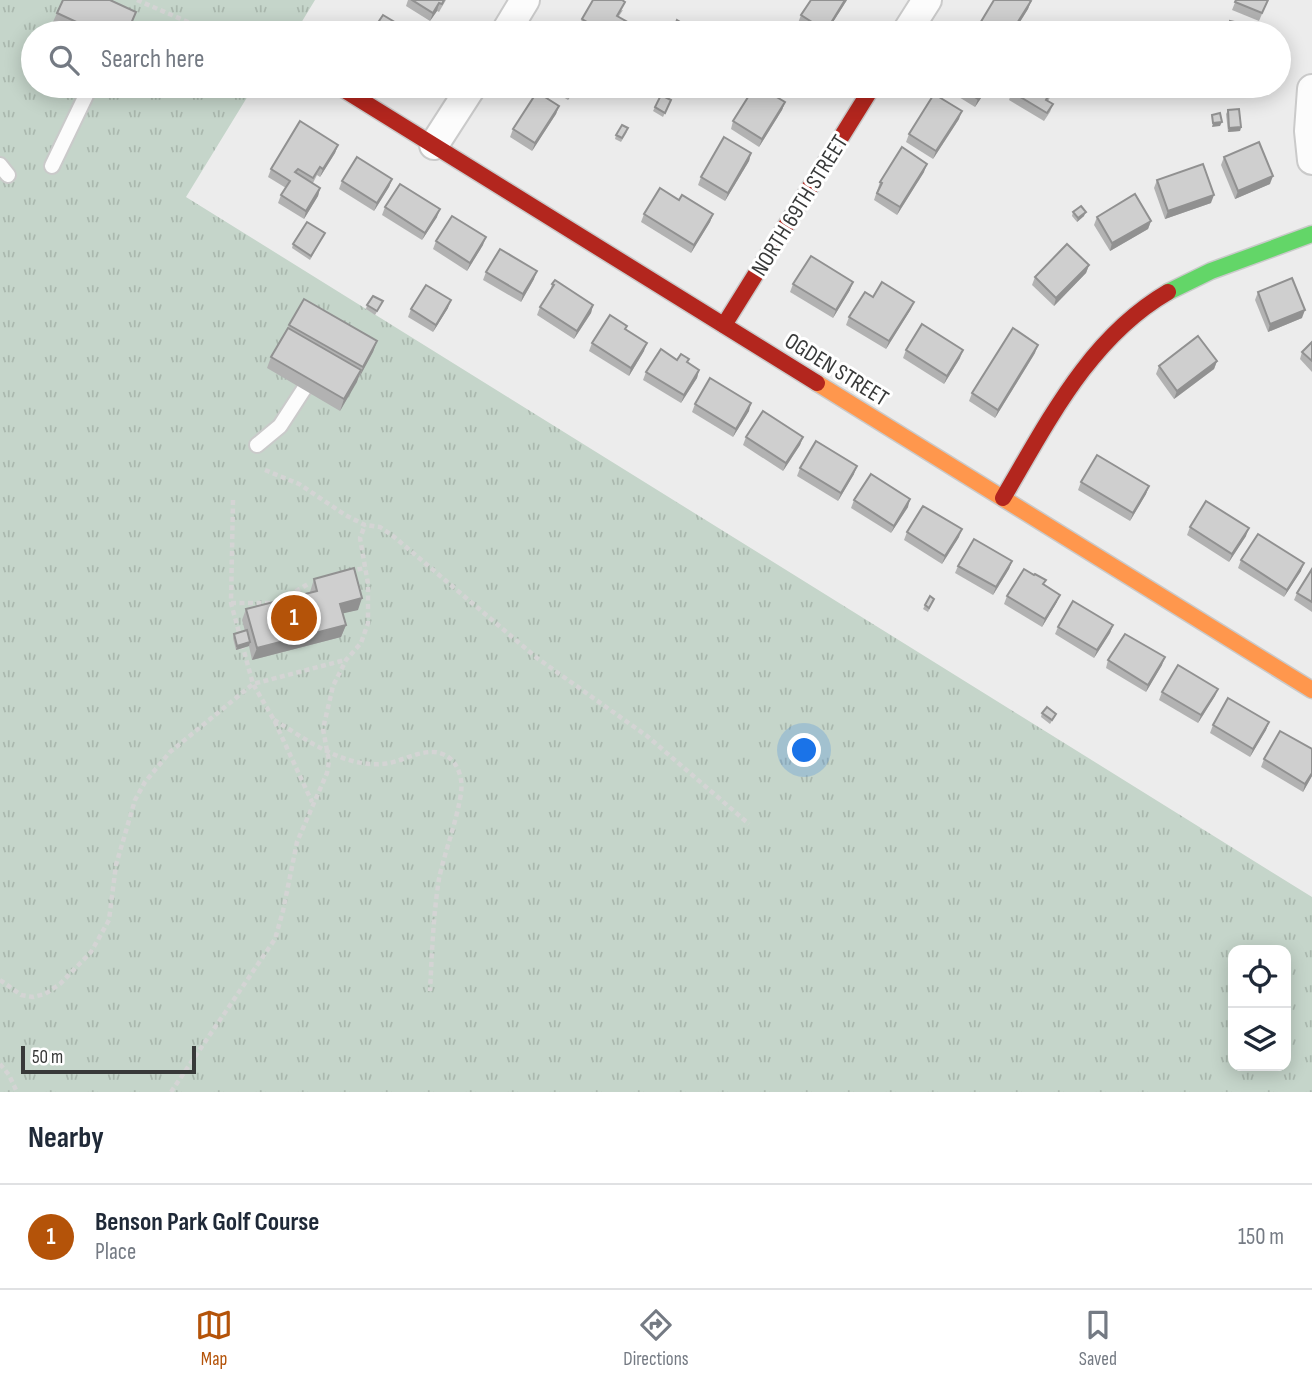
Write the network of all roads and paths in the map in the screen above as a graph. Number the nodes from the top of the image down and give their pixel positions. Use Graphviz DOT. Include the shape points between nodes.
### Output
graph roads {
  1 [pos="137,0"];
  2 [pos="526,0"];
  3 [pos="927,0"];
  4 [pos="185,21"];
  5 [pos="513,21"];
  6 [pos="914,21"];
  7 [pos="1312,89"];
  8 [pos="84,98"];
  9 [pos="358,98"];
  10 [pos="464,98"];
  11 [pos="866,98"];
  12 [pos="434,145"];
  13 [pos="1312,160"];
  14 [pos="52,166"];
  15 [pos="1312,234"];
  16 [pos="724,325"];
  17 [pos="304,389"];
  18 [pos="257,444"];
  19 [pos="265,470"];
  20 [pos="1003,498"];
  21 [pos="233,500"];
  22 [pos="365,524"];
  23 [pos="366,568"];
  24 [pos="348,571"];
  25 [pos="308,584"];
  26 [pos="231,603"];
  27 [pos="346,660"];
  28 [pos="253,684"];
  29 [pos="1312,690"];
  30 [pos="274,720"];
  31 [pos="328,751"];
  32 [pos="312,803"];
  33 [pos="749,824"];
  34 [pos="0,980"];
  35 [pos="430,992"];
  36 [pos="0,1064"];
  37 [pos="17,1092"];
  38 [pos="171,1092"];
  1 -- 4 [label="path"];
  2 -- 5 [label="street"];
  3 -- 6 [label="street"];
  7 -- 13 [label="street"];
  8 -- 14 [label="lane"];
  9 -- 12 [label="street, OGDEN STREET"];
  10 -- 12 [label="street"];
  11 -- 16 [label="street, NORTH 69TH STREET"];
  12 -- 16 [label="street, OGDEN STREET"];
  15 -- 20 [label="street" via="1185,283 1128,319 1085,365"];
  16 -- 20 [label="street, OGDEN STREET"];
  17 -- 18 [label="lane" via="280,426"];
  19 -- 22 [label="path" via="299,484"];
  20 -- 29 [label="street, OGDEN STREET"];
  21 -- 26 [label="path"];
  22 -- 23 [label="path" via="360,538"];
  22 -- 33 [label="path" via="393,536 537,658 647,736"];
  23 -- 24 [label="path"];
  23 -- 27 [label="path" via="368,623 361,643"];
  25 -- 26 [label="path" via="272,603"];
  26 -- 28 [label="path"];
  27 -- 28 [label="path"];
  27 -- 31 [label="path" via="325,716"];
  28 -- 30 [label="path"];
  28 -- 34 [label="path" via="170,752 145,782 135,800 116,865 109,920 91,952 45,994 21,995"];
  30 -- 31 [label="path"];
  30 -- 32 [label="path"];
  31 -- 32 [label="path" via="327,774"];
  31 -- 35 [label="path" via="380,764 433,752 444,754 458,770 461,794 438,881"];
  32 -- 38 [label="path" via="297,842 275,939"];
  36 -- 37 [label="path"];
}
